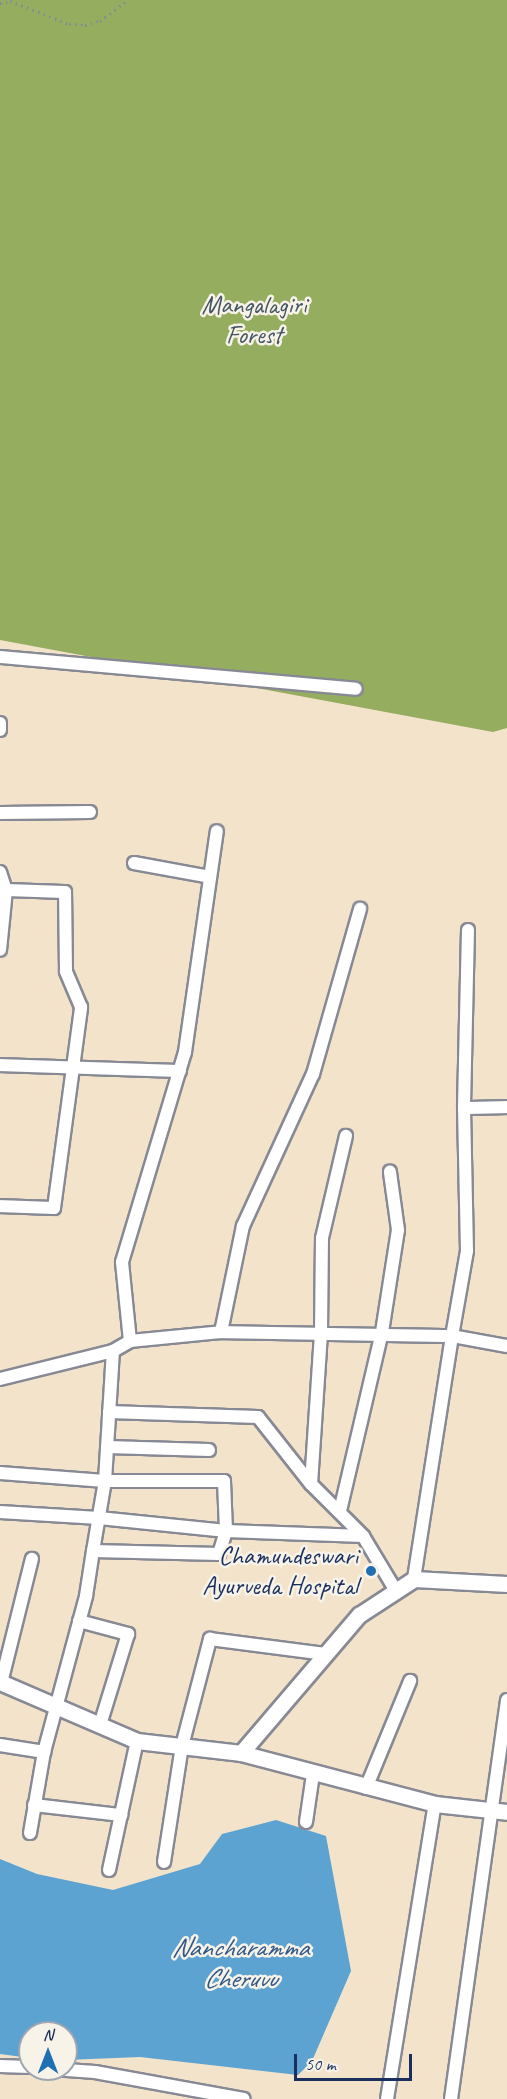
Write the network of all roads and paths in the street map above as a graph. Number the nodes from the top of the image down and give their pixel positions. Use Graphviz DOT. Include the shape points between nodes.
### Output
graph roads {
  1 [pos="128,0"];
  2 [pos="0,3"];
  3 [pos="0,657"];
  4 [pos="356,688"];
  5 [pos="0,723"];
  6 [pos="0,730"];
  7 [pos="90,812"];
  8 [pos="0,813"];
  9 [pos="217,831"];
  10 [pos="134,863"];
  11 [pos="0,872"];
  12 [pos="210,877"];
  13 [pos="6,890"];
  14 [pos="360,909"];
  15 [pos="468,930"];
  16 [pos="0,950"];
  17 [pos="0,1065"];
  18 [pos="73,1067"];
  19 [pos="180,1071"];
  20 [pos="507,1107"];
  21 [pos="464,1108"];
  22 [pos="346,1136"];
  23 [pos="390,1172"];
  24 [pos="0,1206"];
  25 [pos="221,1332"];
  26 [pos="321,1332"];
  27 [pos="382,1332"];
  28 [pos="452,1336"];
  29 [pos="130,1341"];
  30 [pos="507,1346"];
  31 [pos="113,1351"];
  32 [pos="0,1379"];
  33 [pos="109,1412"];
  34 [pos="107,1447"];
  35 [pos="209,1450"];
  36 [pos="0,1473"];
  37 [pos="105,1481"];
  38 [pos="311,1484"];
  39 [pos="0,1512"];
  40 [pos="340,1512"];
  41 [pos="99,1518"];
  42 [pos="226,1531"];
  43 [pos="363,1536"];
  44 [pos="93,1551"];
  45 [pos="32,1559"];
  46 [pos="414,1579"];
  47 [pos="507,1584"];
  48 [pos="396,1591"];
  49 [pos="79,1621"];
  50 [pos="325,1654"];
  51 [pos="410,1681"];
  52 [pos="0,1683"];
  53 [pos="507,1700"];
  54 [pos="56,1708"];
  55 [pos="100,1725"];
  56 [pos="137,1741"];
  57 [pos="0,1745"];
  58 [pos="182,1746"];
  59 [pos="44,1752"];
  60 [pos="241,1754"];
  61 [pos="313,1774"];
  62 [pos="366,1788"];
  63 [pos="435,1804"];
  64 [pos="34,1805"];
  65 [pos="490,1809"];
  66 [pos="507,1812"];
  67 [pos="121,1815"];
  68 [pos="306,1822"];
  69 [pos="30,1833"];
  70 [pos="164,1862"];
  71 [pos="109,1870"];
  72 [pos="0,2066"];
  73 [pos="18,2067"];
  74 [pos="78,2071"];
  75 [pos="186,2095"];
  76 [pos="244,2099"];
  77 [pos="387,2099"];
  78 [pos="451,2099"];
  1 -- 2 [label="path" via="100,21 85,25 69,24 10,1"];
  3 -- 4 [label="street"];
  5 -- 6 [label="street"];
  7 -- 8 [label="street"];
  9 -- 12 [label="street"];
  10 -- 12 [label="street"];
  11 -- 13 [label="street"];
  12 -- 19 [label="street"];
  13 -- 16 [label="street"];
  13 -- 18 [label="street" via="65,892 66,971 81,1007"];
  14 -- 25 [label="street" via="314,1074 243,1226"];
  15 -- 21 [label="street"];
  17 -- 18 [label="street"];
  18 -- 19 [label="street"];
  18 -- 24 [label="street" via="54,1208"];
  19 -- 29 [label="street" via="122,1262"];
  20 -- 21 [label="street"];
  21 -- 28 [label="street" via="467,1251"];
  22 -- 26 [label="street" via="322,1238"];
  23 -- 27 [label="street" via="398,1230"];
  25 -- 26 [label="street"];
  25 -- 29 [label="street"];
  26 -- 27 [label="street"];
  26 -- 38 [label="street"];
  27 -- 28 [label="street"];
  27 -- 40 [label="street"];
  28 -- 30 [label="street"];
  28 -- 46 [label="street"];
  29 -- 31 [label="street"];
  31 -- 32 [label="street"];
  31 -- 33 [label="street"];
  33 -- 34 [label="street"];
  33 -- 38 [label="street" via="258,1417"];
  34 -- 35 [label="street"];
  34 -- 37 [label="street"];
  36 -- 37 [label="street"];
  37 -- 41 [label="street"];
  37 -- 42 [label="street" via="224,1481"];
  38 -- 40 [label="street"];
  39 -- 41 [label="street"];
  40 -- 43 [label="street"];
  41 -- 42 [label="street"];
  41 -- 44 [label="street"];
  42 -- 43 [label="street"];
  42 -- 44 [label="street" via="219,1554"];
  43 -- 48 [label="street"];
  44 -- 49 [label="street"];
  45 -- 52 [label="street"];
  46 -- 47 [label="street"];
  46 -- 48 [label="street"];
  48 -- 50 [label="street" via="359,1615"];
  49 -- 54 [label="street"];
  49 -- 55 [label="street" via="128,1634"];
  50 -- 58 [label="street" via="210,1639"];
  50 -- 60 [label="street"];
  51 -- 62 [label="street"];
  52 -- 54 [label="street"];
  53 -- 65 [label="street"];
  54 -- 55 [label="street"];
  54 -- 59 [label="street"];
  55 -- 56 [label="street"];
  56 -- 58 [label="street"];
  56 -- 67 [label="street"];
  57 -- 59 [label="street"];
  58 -- 60 [label="street"];
  58 -- 70 [label="street"];
  59 -- 64 [label="street"];
  60 -- 61 [label="street"];
  61 -- 62 [label="street"];
  61 -- 68 [label="street"];
  62 -- 63 [label="street"];
  63 -- 65 [label="street"];
  63 -- 77 [label="street"];
  64 -- 67 [label="street"];
  64 -- 69 [label="street"];
  65 -- 66 [label="street"];
  65 -- 78 [label="street"];
  67 -- 71 [label="street"];
  72 -- 73 [label="street"];
  74 -- 75 [label="street"];
  75 -- 76 [label="street"];
}
